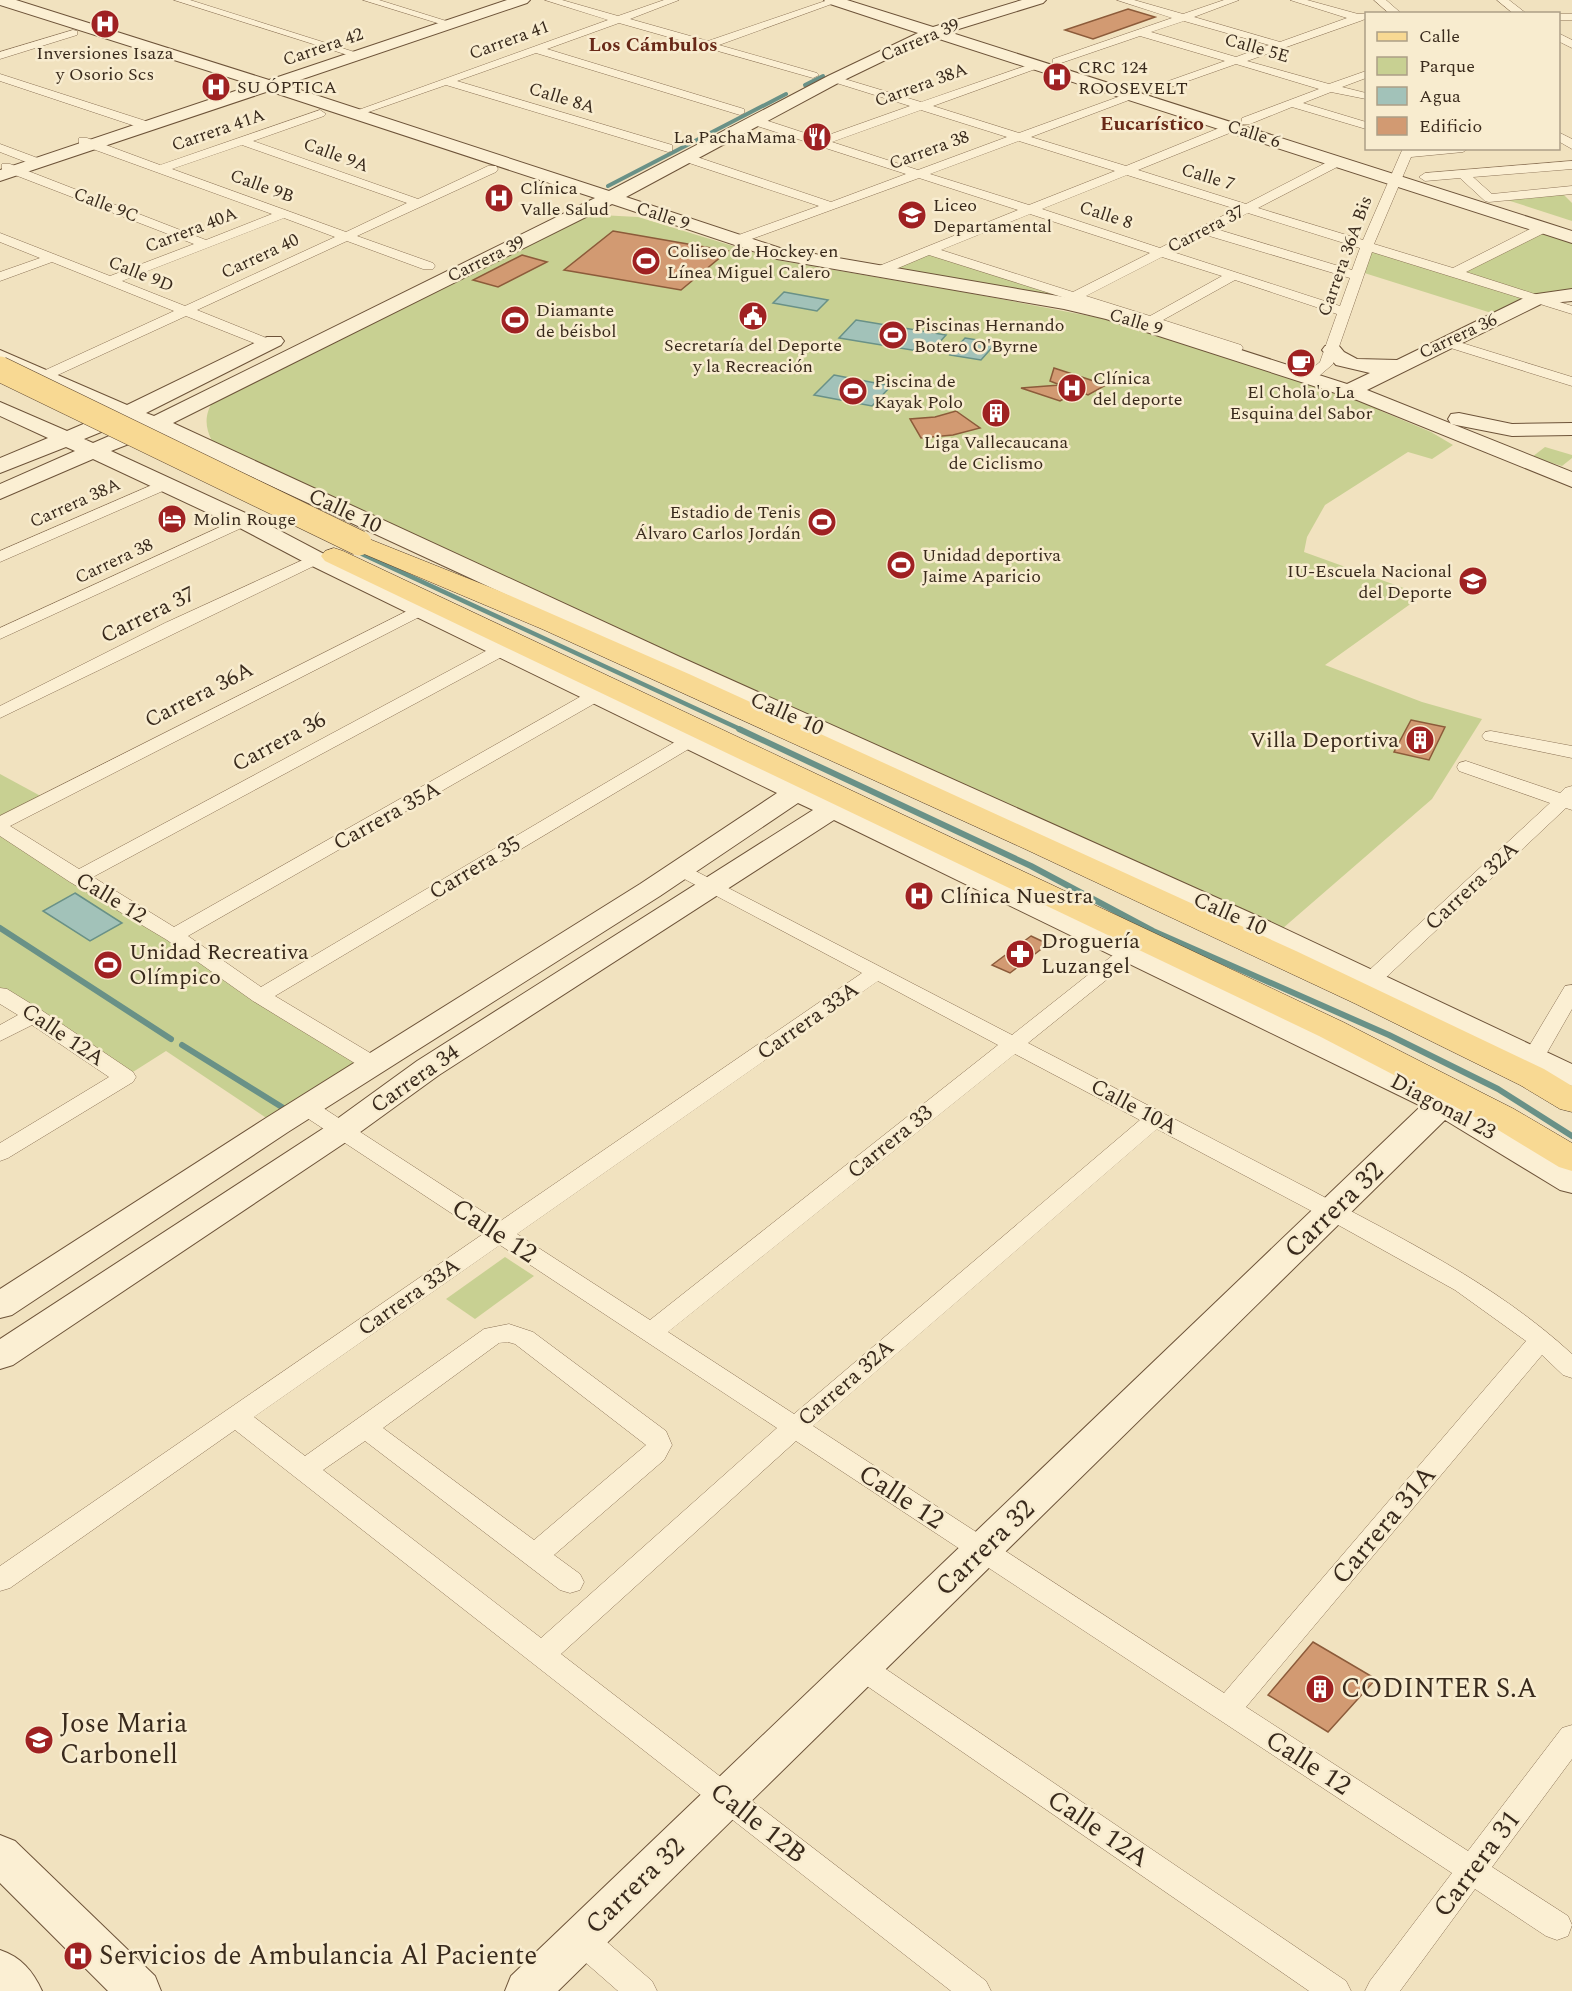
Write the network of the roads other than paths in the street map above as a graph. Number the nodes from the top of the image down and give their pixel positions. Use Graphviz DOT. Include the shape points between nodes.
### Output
graph roads {
  1 [pos="178,0"];
  2 [pos="212,0"];
  3 [pos="368,0"];
  4 [pos="506,0"];
  5 [pos="522,0"];
  6 [pos="550,0"];
  7 [pos="674,0"];
  8 [pos="863,0"];
  9 [pos="1004,0"];
  10 [pos="1038,0"];
  11 [pos="1122,0"];
  12 [pos="1234,0"];
  13 [pos="1295,0"];
  14 [pos="1379,0"];
  15 [pos="1502,0"];
  16 [pos="8,1"];
  17 [pos="833,1"];
  18 [pos="195,5"];
  19 [pos="42,6"];
  20 [pos="0,10"];
  21 [pos="1393,10"];
  22 [pos="1519,12"];
  23 [pos="875,14"];
  24 [pos="1180,17"];
  25 [pos="1363,17"];
  26 [pos="619,20"];
  27 [pos="446,23"];
  28 [pos="930,26"];
  29 [pos="1138,32"];
  30 [pos="73,33"];
  31 [pos="879,42"];
  32 [pos="708,45"];
  33 [pos="1280,45"];
  34 [pos="116,47"];
  35 [pos="535,49"];
  36 [pos="354,54"];
  37 [pos="165,55"];
  38 [pos="0,56"];
  39 [pos="1057,60"];
  40 [pos="1235,61"];
  41 [pos="1037,65"];
  42 [pos="1365,74"];
  43 [pos="0,77"];
  44 [pos="834,79"];
  45 [pos="445,81"];
  46 [pos="1105,81"];
  47 [pos="814,82"];
  48 [pos="256,87"];
  49 [pos="1329,88"];
  50 [pos="1142,93"];
  51 [pos="1365,96"];
  52 [pos="1291,103"];
  53 [pos="921,106"];
  54 [pos="1178,110"];
  55 [pos="740,111"];
  56 [pos="1220,112"];
  57 [pos="356,113"];
  58 [pos="320,114"];
  59 [pos="755,122"];
  60 [pos="143,124"];
  61 [pos="1239,124"];
  62 [pos="1365,126"];
  63 [pos="1020,137"];
  64 [pos="242,141"];
  65 [pos="818,142"];
  66 [pos="88,143"];
  67 [pos="0,148"];
  68 [pos="668,148"];
  69 [pos="1455,150"];
  70 [pos="648,158"];
  71 [pos="687,158"];
  72 [pos="1339,161"];
  73 [pos="1403,163"];
  74 [pos="1572,165"];
  75 [pos="15,167"];
  76 [pos="160,169"];
  77 [pos="492,169"];
  78 [pos="1126,171"];
  79 [pos="1463,174"];
  80 [pos="918,175"];
  81 [pos="610,177"];
  82 [pos="1425,177"];
  83 [pos="1566,190"];
  84 [pos="573,195"];
  85 [pos="1489,198"];
  86 [pos="1572,200"];
  87 [pos="602,201"];
  88 [pos="418,203"];
  89 [pos="832,206"];
  90 [pos="1247,208"];
  91 [pos="1028,210"];
  92 [pos="284,214"];
  93 [pos="638,217"];
  94 [pos="563,220"];
  95 [pos="1572,225"];
  96 [pos="1543,228"];
  97 [pos="1204,230"];
  98 [pos="347,236"];
  99 [pos="0,237"];
  100 [pos="1572,237"];
  101 [pos="738,240"];
  102 [pos="205,244"];
  103 [pos="1366,246"];
  104 [pos="929,251"];
  105 [pos="1161,253"];
  106 [pos="449,255"];
  107 [pos="51,258"];
  108 [pos="428,266"];
  109 [pos="879,272"];
  110 [pos="1454,273"];
  111 [pos="408,275"];
  112 [pos="1233,276"];
  113 [pos="1356,276"];
  114 [pos="0,277"];
  115 [pos="110,281"];
  116 [pos="368,295"];
  117 [pos="1572,295"];
  118 [pos="1003,296"];
  119 [pos="1074,297"];
  120 [pos="1536,299"];
  121 [pos="185,310"];
  122 [pos="1572,310"];
  123 [pos="1343,311"];
  124 [pos="1151,321"];
  125 [pos="359,322"];
  126 [pos="288,334"];
  127 [pos="1446,342"];
  128 [pos="269,344"];
  129 [pos="1332,350"];
  130 [pos="0,356"];
  131 [pos="1400,364"];
  132 [pos="0,369"];
  133 [pos="1314,374"];
  134 [pos="44,376"];
  135 [pos="1572,382"];
  136 [pos="229,387"];
  137 [pos="1350,391"];
  138 [pos="0,392"];
  139 [pos="86,396"];
  140 [pos="0,408"];
  141 [pos="128,413"];
  142 [pos="23,418"];
  143 [pos="1460,419"];
  144 [pos="155,424"];
  145 [pos="1572,429"];
  146 [pos="132,434"];
  147 [pos="68,439"];
  148 [pos="1572,440"];
  149 [pos="94,451"];
  150 [pos="242,463"];
  151 [pos="0,466"];
  152 [pos="54,469"];
  153 [pos="151,477"];
  154 [pos="1572,480"];
  155 [pos="1572,487"];
  156 [pos="0,492"];
  157 [pos="244,521"];
  158 [pos="0,539"];
  159 [pos="20,549"];
  160 [pos="335,556"];
  161 [pos="0,557"];
  162 [pos="435,572"];
  163 [pos="379,578"];
  164 [pos="490,578"];
  165 [pos="414,606"];
  166 [pos="0,634"];
  167 [pos="503,649"];
  168 [pos="671,662"];
  169 [pos="696,688"];
  170 [pos="598,694"];
  171 [pos="0,713"];
  172 [pos="1491,736"];
  173 [pos="691,740"];
  174 [pos="1572,752"];
  175 [pos="1466,767"];
  176 [pos="797,791"];
  177 [pos="1569,799"];
  178 [pos="833,808"];
  179 [pos="0,826"];
  180 [pos="680,869"];
  181 [pos="77,878"];
  182 [pos="714,885"];
  183 [pos="1243,929"];
  184 [pos="174,936"];
  185 [pos="1129,952"];
  186 [pos="876,973"];
  187 [pos="1365,986"];
  188 [pos="1572,992"];
  189 [pos="0,994"];
  190 [pos="260,996"];
  191 [pos="34,1015"];
  192 [pos="0,1034"];
  193 [pos="1321,1034"];
  194 [pos="1014,1043"];
  195 [pos="1533,1058"];
  196 [pos="374,1065"];
  197 [pos="1572,1076"];
  198 [pos="1572,1101"];
  199 [pos="1442,1104"];
  200 [pos="306,1107"];
  201 [pos="1156,1118"];
  202 [pos="341,1131"];
  203 [pos="0,1153"];
  204 [pos="1572,1159"];
  205 [pos="1572,1182"];
  206 [pos="1332,1211"];
  207 [pos="145,1212"];
  208 [pos="500,1234"];
  209 [pos="179,1237"];
  210 [pos="0,1306"];
  211 [pos="651,1333"];
  212 [pos="1541,1340"];
  213 [pos="0,1356"];
  214 [pos="1572,1369"];
  215 [pos="236,1417"];
  216 [pos="364,1427"];
  217 [pos="795,1427"];
  218 [pos="304,1470"];
  219 [pos="982,1550"];
  220 [pos="535,1555"];
  221 [pos="0,1580"];
  222 [pos="570,1582"];
  223 [pos="542,1654"];
  224 [pos="861,1667"];
  225 [pos="1227,1710"];
  226 [pos="1572,1737"];
  227 [pos="726,1797"];
  228 [pos="0,1854"];
  229 [pos="1473,1871"];
  230 [pos="1557,1926"];
  231 [pos="581,1939"];
  232 [pos="0,1971"];
  233 [pos="20,1991"];
  234 [pos="139,1991"];
  235 [pos="527,1991"];
  236 [pos="641,1991"];
  237 [pos="975,1991"];
  238 [pos="1335,1991"];
  239 [pos="1382,1991"];
  1 -- 18 [label="street"];
  2 -- 18 [label="street"];
  3 -- 27 [label="street"];
  4 -- 27 [label="main road, Carrera 42"];
  5 -- 27 [label="main road, Carrera 42"];
  6 -- 26 [label="street"];
  7 -- 26 [label="street, Carrera 41"];
  8 -- 28 [label="main road, Calle 6"];
  9 -- 28 [label="main road, Carrera 39"];
  10 -- 28 [label="main road, Carrera 39"];
  11 -- 24 [label="street"];
  12 -- 24 [label="street"];
  13 -- 25 [label="street"];
  14 -- 21 [label="street"];
  15 -- 22 [label="street"];
  16 -- 19 [label="main road, Calle 9"];
  16 -- 20 [label="main road"];
  17 -- 23 [label="main road, Calle 6"];
  17 -- 32 [label="street"];
  18 -- 36 [label="street"];
  19 -- 37 [label="main road, Calle 9"];
  20 -- 30 [label="main road, Calle 9"];
  23 -- 28 [label="main road, Calle 6"];
  23 -- 31 [label="main road" via="890,26 891,32"];
  24 -- 29 [label="street"];
  24 -- 33 [label="street"];
  25 -- 33 [label="street, Carrera 38"];
  26 -- 32 [label="street"];
  26 -- 35 [label="street, Carrera 41"];
  27 -- 36 [label="main road, Carrera 42"];
  28 -- 31 [label="main road, Carrera 39"];
  28 -- 39 [label="main road, Calle 6"];
  28 -- 41 [label="main road, Calle 6"];
  28 -- 44 [label="main road, Carrera 39"];
  29 -- 39 [label="street"];
  29 -- 40 [label="street, Calle 5E"];
  30 -- 34 [label="main road, Calle 9"];
  30 -- 38 [label="street"];
  31 -- 47 [label="main road, Carrera 39"];
  32 -- 47 [label="street"];
  33 -- 40 [label="street, Carrera 38"];
  34 -- 37 [label="main road, Calle 9"];
  34 -- 37 [label="main road"];
  35 -- 45 [label="street, Carrera 41"];
  35 -- 55 [label="street"];
  36 -- 48 [label="main road, Carrera 42"];
  37 -- 48 [label="main road, Calle 9"];
  39 -- 46 [label="main road, Calle 6"];
  40 -- 49 [label="street, Calle 5E"];
  40 -- 50 [label="street, Carrera 38"];
  41 -- 46 [label="main road, Calle 6"];
  41 -- 53 [label="street, Carrera 38A"];
  42 -- 49 [label="street"];
  43 -- 60 [label="street"];
  44 -- 47 [label="main road, Carrera 39"];
  44 -- 53 [label="street, Calle 7"];
  45 -- 57 [label="street, Carrera 41"];
  45 -- 68 [label="street, Calle 8A"];
  46 -- 50 [label="main road, Calle 6"];
  47 -- 55 [label="main road, Carrera 39" via="783,89"];
  47 -- 59 [label="main road, Carrera 39"];
  48 -- 57 [label="main road, Calle 9"];
  48 -- 58 [label="main road, Calle 9"];
  48 -- 60 [label="main road, Carrera 42"];
  49 -- 51 [label="street, Calle 5E"];
  49 -- 52 [label="street"];
  50 -- 54 [label="main road, Calle 6"];
  50 -- 56 [label="main road, Calle 6"];
  50 -- 63 [label="street, Carrera 38"];
  52 -- 61 [label="street"];
  52 -- 62 [label="street"];
  53 -- 63 [label="street, Calle 7"];
  53 -- 65 [label="street, Carrera 38A"];
  54 -- 56 [label="main road"];
  54 -- 61 [label="main road, Calle 6"];
  55 -- 68 [label="main road, Carrera 39"];
  56 -- 61 [label="main road, Calle 6"];
  57 -- 84 [label="main road, Calle 9"];
  58 -- 64 [label="street, Carrera 41A"];
  58 -- 77 [label="main road, Calle 9"];
  59 -- 65 [label="street, Calle 8"];
  59 -- 71 [label="main road, Carrera 39"];
  60 -- 66 [label="main road, Carrera 42"];
  61 -- 72 [label="main road, Calle 6"];
  61 -- 73 [label="main road, Calle 6"];
  61 -- 78 [label="street"];
  63 -- 78 [label="street, Calle 7"];
  63 -- 80 [label="street, Carrera 38"];
  64 -- 76 [label="street, Carrera 41A"];
  64 -- 88 [label="street, Calle 9A"];
  65 -- 80 [label="street, Calle 8"];
  66 -- 75 [label="main road, Carrera 42"];
  66 -- 76 [label="street, Calle 9B"];
  67 -- 75 [label="street, Calle 9C"];
  68 -- 70 [label="main road, Carrera 39"];
  69 -- 73 [label="street"];
  71 -- 87 [label="main road, Carrera 39"];
  71 -- 89 [label="street"];
  72 -- 73 [label="main road, Calle 6"];
  72 -- 90 [label="street, Carrera 37"];
  73 -- 82 [label="main road, Calle 6"];
  73 -- 96 [label="main road, Calle 6"];
  73 -- 103 [label="street, Carrera 36A Bis"];
  74 -- 79 [label="street"];
  75 -- 102 [label="street, Calle 9C"];
  76 -- 92 [label="street, Calle 9B"];
  77 -- 84 [label="main road, Calle 9"];
  77 -- 88 [label="street, Carrera 40"];
  78 -- 90 [label="street, Calle 7"];
  78 -- 91 [label="street"];
  79 -- 82 [label="street"];
  79 -- 85 [label="street"];
  80 -- 89 [label="street, Carrera 38"];
  80 -- 91 [label="street, Calle 8"];
  81 -- 84 [label="main road"];
  82 -- 85 [label="main road, Calle 6"];
  83 -- 85 [label="street"];
  83 -- 86 [label="street"];
  84 -- 87 [label="main road, Calle 9"];
  85 -- 95 [label="main road, Calle 6"];
  87 -- 93 [label="main road, Calle 9"];
  87 -- 94 [label="main road, Carrera 39"];
  87 -- 101 [label="main road, Calle 9"];
  88 -- 98 [label="street, Carrera 40"];
  89 -- 101 [label="street, Carrera 38"];
  90 -- 97 [label="street, Carrera 37"];
  90 -- 103 [label="street, Calle 7"];
  91 -- 104 [label="street"];
  91 -- 105 [label="street, Calle 8"];
  92 -- 98 [label="street, Calle 9B"];
  92 -- 102 [label="street, Carrera 40A"];
  93 -- 94 [label="main road" via="600,215"];
  93 -- 118 [label="main road, Calle 9" via="782,261"];
  94 -- 125 [label="main road, Carrera 39"];
  96 -- 100 [label="main road, Calle 6"];
  96 -- 110 [label="street"];
  97 -- 105 [label="street, Carrera 37"];
  97 -- 113 [label="street"];
  98 -- 108 [label="street, Calle 9B"];
  98 -- 121 [label="street, Carrera 40"];
  99 -- 107 [label="street, Calle 9D"];
  101 -- 109 [label="main road, Calle 9" via="789,256"];
  102 -- 115 [label="street, Carrera 40A"];
  103 -- 110 [label="street, Calle 7"];
  103 -- 113 [label="street, Carrera 36A Bis"];
  104 -- 109 [label="street"];
  104 -- 119 [label="street, Calle 9"];
  105 -- 112 [label="street, Calle 8"];
  105 -- 119 [label="street, Carrera 37"];
  106 -- 108 [label="main road, Carrera 39"];
  107 -- 114 [label="street"];
  107 -- 115 [label="street, Calle 9D"];
  108 -- 111 [label="main road, Carrera 39"];
  109 -- 118 [label="main road, Calle 9"];
  110 -- 120 [label="street, Calle 7"];
  112 -- 123 [label="street, Calle 8"];
  112 -- 124 [label="street"];
  113 -- 123 [label="street, Carrera 36A Bis"];
  115 -- 121 [label="street, Calle 9D"];
  116 -- 125 [label="main road"];
  117 -- 120 [label="main road, Carrera 36"];
  118 -- 137 [label="main road, Calle 9" via="1105,319 1317,386"];
  119 -- 124 [label="street, Calle 9"];
  120 -- 122 [label="street, Calle 7"];
  120 -- 127 [label="main road, Carrera 36"];
  121 -- 128 [label="street, Calle 9D"];
  121 -- 134 [label="street, Carrera 40"];
  123 -- 129 [label="street, Carrera 36A Bis"];
  124 -- 133 [label="street, Calle 9"];
  125 -- 136 [label="main road, Carrera 39"];
  126 -- 128 [label="main road"];
  127 -- 131 [label="main road, Carrera 36"];
  127 -- 135 [label="street"];
  128 -- 141 [label="main road"];
  129 -- 131 [label="main road" via="1339,358 1355,364"];
  129 -- 133 [label="street, Carrera 36A Bis" via="1326,364"];
  130 -- 134 [label="main road, Calle 10"];
  131 -- 137 [label="main road, Carrera 36"];
  132 -- 160 [label="main road, Calle 10, bridge"];
  133 -- 137 [label="street, Calle 9"];
  134 -- 139 [label="main road, Calle 10"];
  136 -- 144 [label="main road, Carrera 39"];
  136 -- 150 [label="main road" via="214,399 206,421 212,441 220,451"];
  137 -- 143 [label="main road" via="1401,400"];
  137 -- 154 [label="main road, Calle 9"];
  137 -- 155 [label="main road, Calle 9" via="1380,411 1431,432 1473,456"];
  138 -- 160 [label="main road, Calle 10"];
  139 -- 141 [label="main road, Calle 10"];
  139 -- 142 [label="main road" via="91,405 78,416 53,422"];
  140 -- 142 [label="main road, Calle 10"];
  141 -- 144 [label="main road, Calle 10"];
  141 -- 147 [label="main road"];
  142 -- 147 [label="main road, Calle 10"];
  143 -- 145 [label="main road" via="1512,430"];
  143 -- 148 [label="main road" via="1487,432 1521,440"];
  144 -- 146 [label="main road, Carrera 39"];
  144 -- 150 [label="main road, Calle 10"];
  146 -- 147 [label="main road" via="93,442"];
  146 -- 149 [label="main road, Carrera 39"];
  147 -- 149 [label="main road, Calle 10"];
  147 -- 151 [label="main road"];
  149 -- 152 [label="main road, Carrera 39"];
  149 -- 153 [label="main road, Calle 10"];
  150 -- 153 [label="main road" via="162,450 139,457 136,465"];
  150 -- 164 [label="main road, Calle 10"];
  152 -- 153 [label="main road" via="110,468"];
  152 -- 156 [label="main road, Carrera 39"];
  153 -- 157 [label="main road, Calle 10"];
  153 -- 159 [label="street, Carrera 38A"];
  157 -- 160 [label="main road, Calle 10"];
  157 -- 166 [label="street, Carrera 38"];
  158 -- 159 [label="street"];
  159 -- 161 [label="street, Carrera 38A"];
  160 -- 162 [label="main road, Calle 10"];
  160 -- 163 [label="main road, Calle 10"];
  160 -- 165 [label="main road, Calle 10"];
  160 -- 171 [label="street, Carrera 37" via="171,627"];
  162 -- 164 [label="main road"];
  162 -- 169 [label="main road, Calle 10"];
  163 -- 165 [label="main road"];
  163 -- 193 [label="main road, Calle 10"];
  164 -- 168 [label="main road, Calle 10"];
  165 -- 167 [label="main road, Calle 10"];
  165 -- 179 [label="street, Carrera 36A"];
  167 -- 170 [label="main road, Calle 10"];
  167 -- 181 [label="street, Carrera 36"];
  168 -- 169 [label="main road"];
  168 -- 183 [label="main road, Calle 10"];
  169 -- 183 [label="main road, Calle 10"];
  170 -- 173 [label="main road, Calle 10"];
  170 -- 184 [label="street, Carrera 35A"];
  172 -- 174 [label="street"];
  173 -- 176 [label="main road, Calle 10"];
  173 -- 190 [label="street, Carrera 35"];
  175 -- 177 [label="street"];
  176 -- 178 [label="main road, Calle 10"];
  176 -- 180 [label="main road, Carrera 34"];
  177 -- 187 [label="street, Carrera 32A"];
  178 -- 182 [label="main road, Carrera 34"];
  178 -- 185 [label="main road, Calle 10"];
  179 -- 181 [label="street, Calle 12"];
  180 -- 182 [label="street, Calle 10A"];
  180 -- 196 [label="main road, Carrera 34"];
  181 -- 184 [label="street, Calle 12"];
  182 -- 186 [label="street, Calle 10A"];
  182 -- 202 [label="main road, Carrera 34" via="428,1068"];
  183 -- 187 [label="main road, Calle 10"];
  184 -- 190 [label="street, Calle 12"];
  185 -- 193 [label="main road, Calle 10"];
  185 -- 194 [label="street, Carrera 33"];
  186 -- 194 [label="street, Calle 10A"];
  186 -- 208 [label="street, Carrera 33A"];
  187 -- 195 [label="main road, Calle 10"];
  187 -- 198 [label="main road"];
  188 -- 195 [label="street"];
  189 -- 191 [label="street, Calle 12A"];
  190 -- 196 [label="street, Calle 12"];
  191 -- 192 [label="street"];
  191 -- 203 [label="street, Calle 12A" via="125,1077"];
  193 -- 199 [label="main road, Diagonal 23"];
  193 -- 204 [label="main road" via="1502,1117"];
  194 -- 201 [label="street, Calle 10A"];
  194 -- 211 [label="street, Carrera 33"];
  195 -- 197 [label="main road, Calle 10"];
  196 -- 200 [label="main road, Carrera 34"];
  199 -- 205 [label="main road, Diagonal 23"];
  199 -- 206 [label="main road, Carrera 32"];
  200 -- 202 [label="street, Calle 12"];
  200 -- 207 [label="main road, Carrera 34"];
  201 -- 206 [label="street, Calle 10A"];
  201 -- 217 [label="street, Carrera 32A"];
  202 -- 208 [label="street, Calle 12"];
  202 -- 209 [label="main road, Carrera 34"];
  206 -- 212 [label="street, Calle 10A" via="1463,1284"];
  206 -- 219 [label="main road, Carrera 32"];
  207 -- 209 [label="main road"];
  207 -- 210 [label="main road, Carrera 34"];
  208 -- 211 [label="street, Calle 12"];
  208 -- 215 [label="street, Carrera 33A"];
  209 -- 213 [label="main road, Carrera 34"];
  211 -- 217 [label="street, Calle 12"];
  212 -- 214 [label="street, Calle 10A"];
  212 -- 225 [label="street, Carrera 31A"];
  215 -- 218 [label="street, Calle 12B"];
  215 -- 221 [label="street, Carrera 33A"];
  216 -- 218 [label="street"];
  216 -- 220 [label="street"];
  216 -- 220 [label="street" via="493,1335 509,1333 524,1338 657,1438 655,1453"];
  217 -- 219 [label="street, Calle 12"];
  217 -- 223 [label="street, Carrera 32A"];
  218 -- 223 [label="street, Calle 12B"];
  219 -- 224 [label="main road, Carrera 32"];
  219 -- 225 [label="street, Calle 12"];
  220 -- 222 [label="street"];
  223 -- 227 [label="street, Calle 12B"];
  224 -- 227 [label="main road, Carrera 32"];
  224 -- 238 [label="street, Calle 12A"];
  225 -- 229 [label="street, Calle 12"];
  226 -- 229 [label="street, Carrera 31"];
  227 -- 231 [label="main road, Carrera 32"];
  227 -- 237 [label="street, Calle 12B"];
  228 -- 234 [label="main road"];
  229 -- 230 [label="street, Calle 12"];
  229 -- 239 [label="street, Carrera 31"];
  231 -- 235 [label="main road, Carrera 32"];
  231 -- 236 [label="street"];
  232 -- 233 [label="main road"];
}
